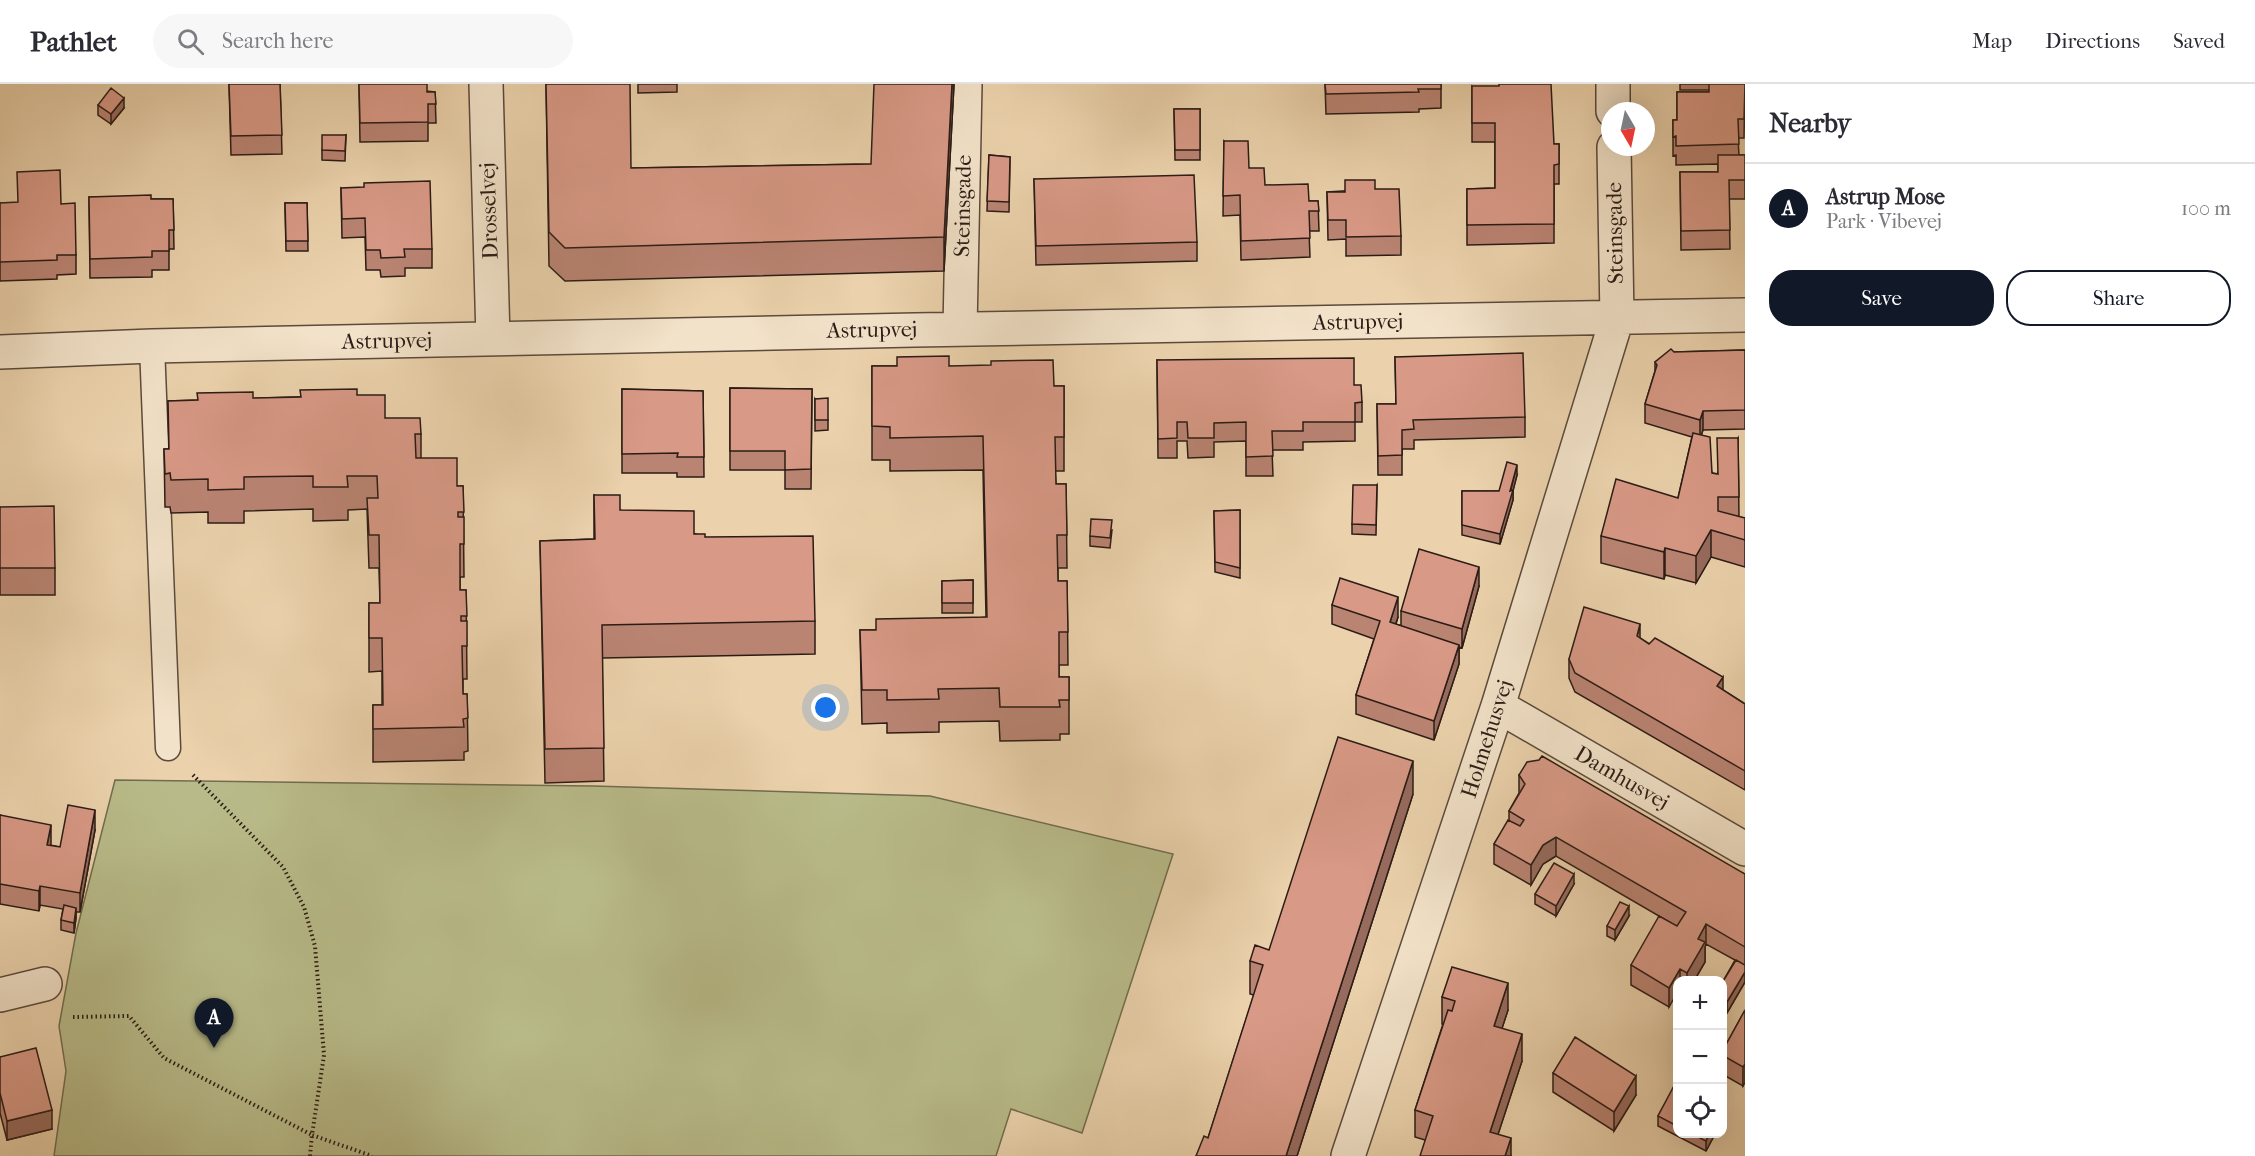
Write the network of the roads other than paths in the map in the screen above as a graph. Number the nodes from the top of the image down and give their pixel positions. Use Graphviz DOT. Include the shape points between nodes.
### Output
graph roads {
  1 [pos="486,84"];
  2 [pos="965,84"];
  3 [pos="1612,84"];
  4 [pos="1613,102"];
  5 [pos="1614,156"];
  6 [pos="1745,315"];
  7 [pos="1617,318"];
  8 [pos="960,329"];
  9 [pos="493,339"];
  10 [pos="152,346"];
  11 [pos="0,352"];
  12 [pos="1498,706"];
  13 [pos="168,748"];
  14 [pos="1745,849"];
  15 [pos="45,984"];
  16 [pos="0,995"];
  17 [pos="1348,1156"];
  1 -- 9 [label="street, Drosselvej"];
  2 -- 8 [label="street, Steinsgade"];
  3 -- 4 [label="street"];
  5 -- 7 [label="street, Steinsgade"];
  6 -- 7 [label="street, Astrupvej"];
  7 -- 8 [label="street, Astrupvej"];
  7 -- 12 [label="street, Holmehusvej"];
  8 -- 9 [label="street, Astrupvej"];
  9 -- 10 [label="street, Astrupvej"];
  10 -- 11 [label="street, Astrupvej"];
  10 -- 13 [label="lane"];
  12 -- 14 [label="street, Damhusvej"];
  12 -- 17 [label="street, Holmehusvej"];
  15 -- 16 [label="street"];
}
